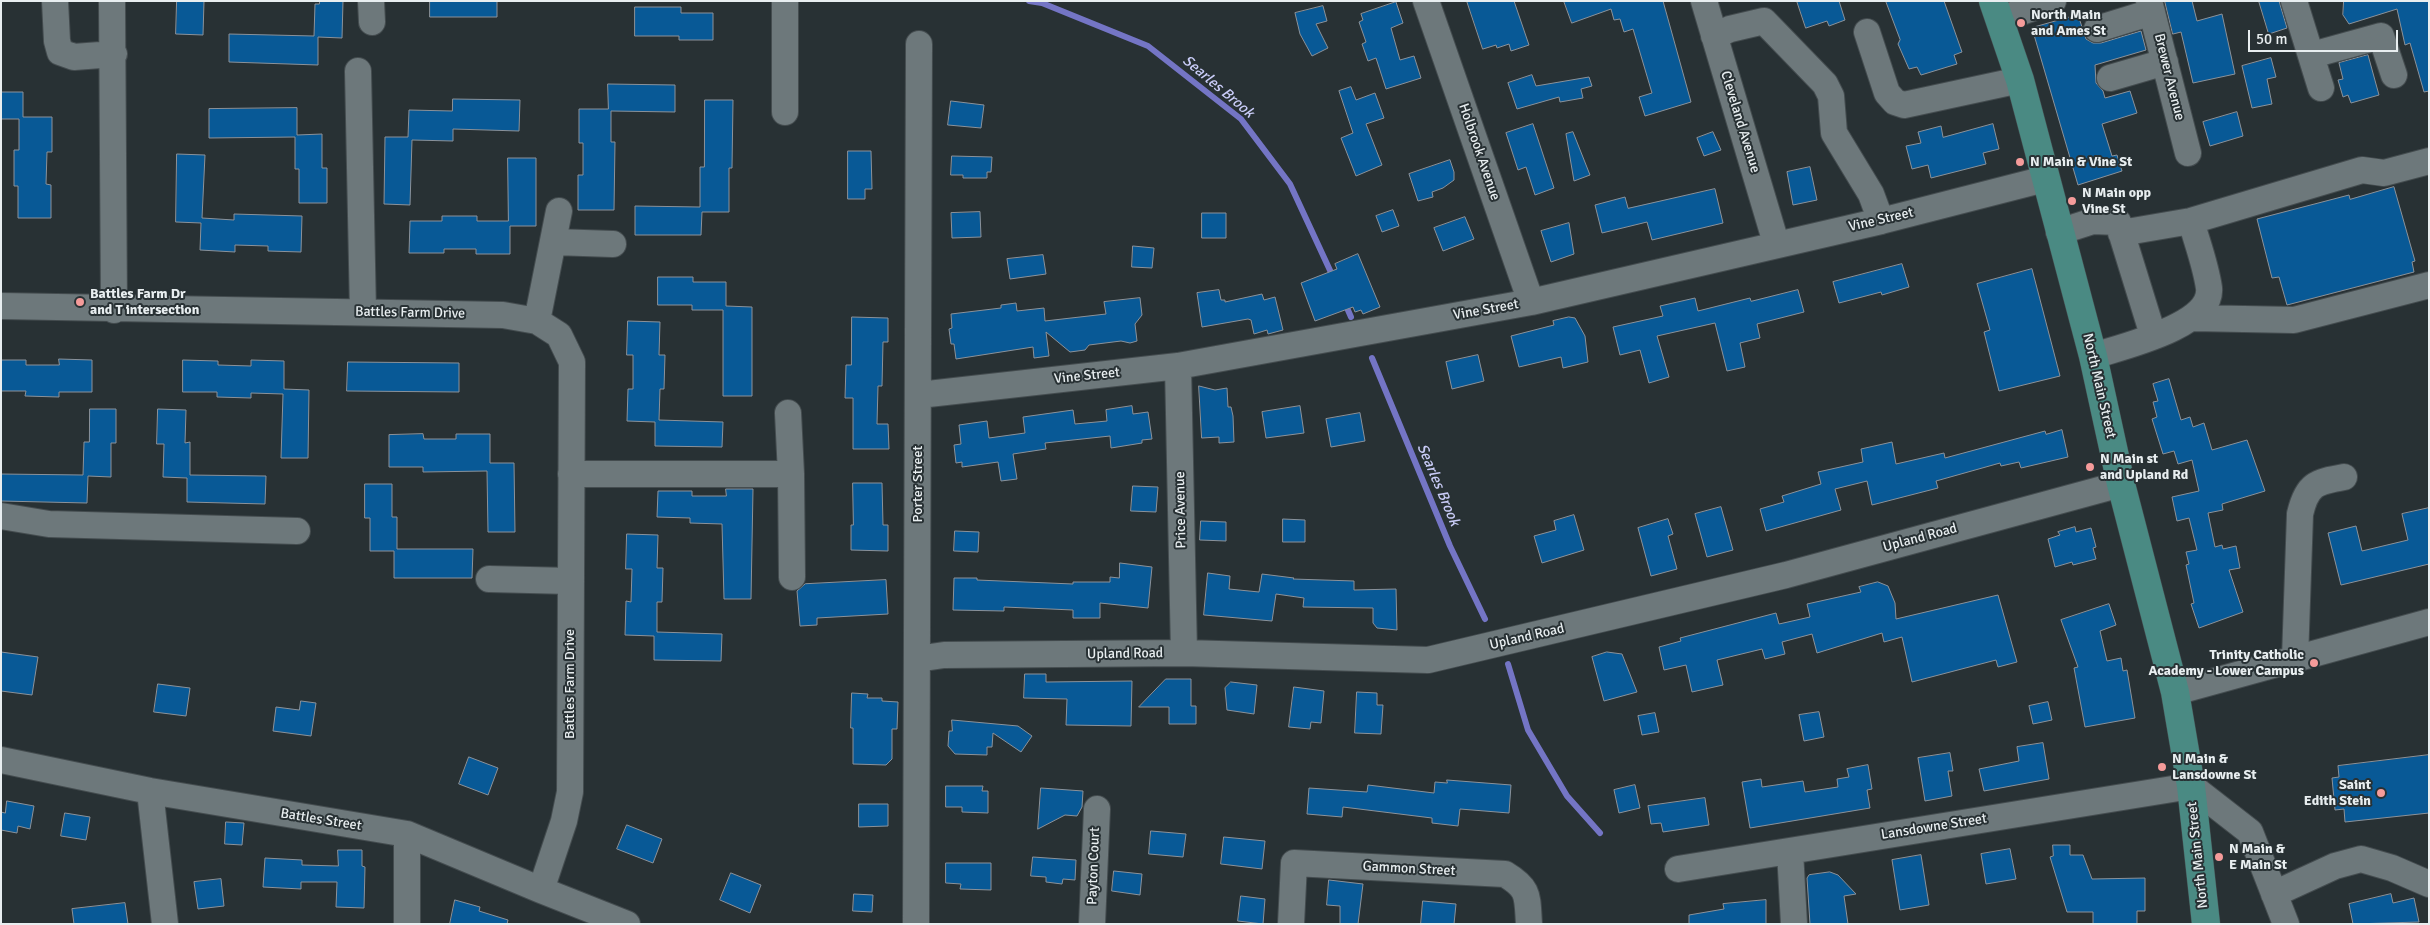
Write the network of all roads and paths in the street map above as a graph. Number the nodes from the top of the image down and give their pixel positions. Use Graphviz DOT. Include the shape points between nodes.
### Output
graph roads {
  1 [pos="55,1"];
  2 [pos="112,1"];
  3 [pos="785,1"];
  4 [pos="1426,1"];
  5 [pos="1704,1"];
  6 [pos="2053,1"];
  7 [pos="2294,1"];
  8 [pos="2151,7"];
  9 [pos="1997,10"];
  10 [pos="1766,11"];
  11 [pos="2097,29"];
  12 [pos="1867,32"];
  13 [pos="1714,36"];
  14 [pos="919,44"];
  15 [pos="114,54"];
  16 [pos="2312,55"];
  17 [pos="2165,62"];
  18 [pos="358,71"];
  19 [pos="2394,75"];
  20 [pos="2110,78"];
  21 [pos="2020,80"];
  22 [pos="2321,88"];
  23 [pos="785,112"];
  24 [pos="2188,153"];
  25 [pos="2428,164"];
  26 [pos="2045,179"];
  27 [pos="559,211"];
  28 [pos="1881,221"];
  29 [pos="2191,221"];
  30 [pos="2119,227"];
  31 [pos="2059,232"];
  32 [pos="554,242"];
  33 [pos="1776,243"];
  34 [pos="613,244"];
  35 [pos="2429,285"];
  36 [pos="1531,302"];
  37 [pos="1,306"];
  38 [pos="114,310"];
  39 [pos="363,312"];
  40 [pos="2193,318"];
  41 [pos="537,321"];
  42 [pos="2153,336"];
  43 [pos="2093,356"];
  44 [pos="1178,366"];
  45 [pos="919,395"];
  46 [pos="788,413"];
  47 [pos="571,474"];
  48 [pos="791,474"];
  49 [pos="2344,476"];
  50 [pos="2121,484"];
  51 [pos="1,516"];
  52 [pos="297,531"];
  53 [pos="792,577"];
  54 [pos="490,580"];
  55 [pos="570,581"];
  56 [pos="2429,622"];
  57 [pos="1184,653"];
  58 [pos="917,659"];
  59 [pos="2294,659"];
  60 [pos="2175,692"];
  61 [pos="1,760"];
  62 [pos="2190,786"];
  63 [pos="150,791"];
  64 [pos="1097,809"];
  65 [pos="407,834"];
  66 [pos="1790,851"];
  67 [pos="1678,869"];
  68 [pos="2429,884"];
  69 [pos="541,890"];
  70 [pos="2274,894"];
  71 [pos="165,924"];
  72 [pos="407,924"];
  73 [pos="627,924"];
  74 [pos="916,924"];
  75 [pos="1092,924"];
  76 [pos="1290,924"];
  77 [pos="1529,924"];
  78 [pos="1794,924"];
  79 [pos="2206,924"];
  80 [pos="2286,924"];
  1 -- 15 [label="street" via="60,52 74,57"];
  2 -- 15 [label="street"];
  3 -- 23 [label="street"];
  4 -- 36 [label="street, Holbrook Avenue"];
  5 -- 13 [label="street, Cleveland Avenue"];
  6 -- 9 [label="street"];
  7 -- 16 [label="street"];
  8 -- 11 [label="street"];
  8 -- 17 [label="street, Brewer Avenue"];
  9 -- 21 [label="main road, North Main Street"];
  10 -- 13 [label="street"];
  10 -- 28 [label="street" via="1825,84 1831,96 1834,133 1871,194"];
  12 -- 21 [label="street" via="1887,93 1895,102 1904,104"];
  13 -- 33 [label="street, Cleveland Avenue"];
  14 -- 45 [label="street, Porter Street"];
  15 -- 38 [label="street"];
  16 -- 19 [label="street" via="2381,36"];
  16 -- 22 [label="street"];
  17 -- 20 [label="street"];
  17 -- 24 [label="street, Brewer Avenue"];
  18 -- 39 [label="street"];
  21 -- 26 [label="main road, North Main Street"];
  25 -- 29 [label="street" via="2384,173 2362,170"];
  26 -- 28 [label="street, Vine Street"];
  26 -- 31 [label="main road, North Main Street"];
  27 -- 32 [label="street"];
  28 -- 33 [label="street, Vine Street"];
  29 -- 30 [label="street"];
  29 -- 40 [label="street" via="2209,289 2207,304"];
  30 -- 31 [label="street" via="2093,221"];
  30 -- 42 [label="street"];
  31 -- 43 [label="main road, North Main Street"];
  32 -- 34 [label="street"];
  32 -- 41 [label="street"];
  33 -- 36 [label="street, Vine Street"];
  35 -- 40 [label="street" via="2294,320"];
  36 -- 44 [label="street, Vine Street"];
  37 -- 38 [label="street, Battles Farm Drive"];
  38 -- 39 [label="street, Battles Farm Drive"];
  39 -- 41 [label="street, Battles Farm Drive" via="503,316"];
  40 -- 42 [label="street"];
  41 -- 47 [label="street, Battles Farm Drive" via="559,334 572,362"];
  42 -- 43 [label="street"];
  43 -- 50 [label="main road, North Main Street"];
  44 -- 45 [label="street, Vine Street"];
  44 -- 57 [label="street, Price Avenue"];
  45 -- 58 [label="street, Porter Street"];
  46 -- 48 [label="street"];
  47 -- 48 [label="street"];
  47 -- 55 [label="street, Battles Farm Drive"];
  48 -- 53 [label="street"];
  49 -- 59 [label="street" via="2318,482 2304,496 2300,514"];
  50 -- 57 [label="street, Upland Road" via="1786,575 1428,660"];
  50 -- 60 [label="main road, North Main Street"];
  51 -- 52 [label="street" via="50,524"];
  54 -- 55 [label="street"];
  55 -- 69 [label="street, Battles Farm Drive" via="570,792"];
  56 -- 59 [label="street"];
  57 -- 58 [label="street, Upland Road" via="944,655"];
  58 -- 74 [label="street, Porter Street"];
  59 -- 60 [label="street"];
  60 -- 62 [label="main road, North Main Street"];
  61 -- 63 [label="street, Battles Street"];
  62 -- 66 [label="street, Lansdowne Street"];
  62 -- 70 [label="street" via="2250,832"];
  62 -- 79 [label="main road, North Main Street"];
  63 -- 65 [label="street, Battles Street"];
  63 -- 71 [label="street"];
  64 -- 75 [label="street, Payton Court"];
  65 -- 69 [label="street, Battles Street"];
  65 -- 72 [label="street"];
  66 -- 67 [label="street, Lansdowne Street"];
  66 -- 78 [label="street"];
  68 -- 70 [label="street" via="2362,859 2335,866"];
  69 -- 73 [label="street, Battles Street"];
  70 -- 80 [label="street"];
  76 -- 77 [label="street, Gammon Street" via="1294,863 1505,874 1521,884 1527,899"];
}
